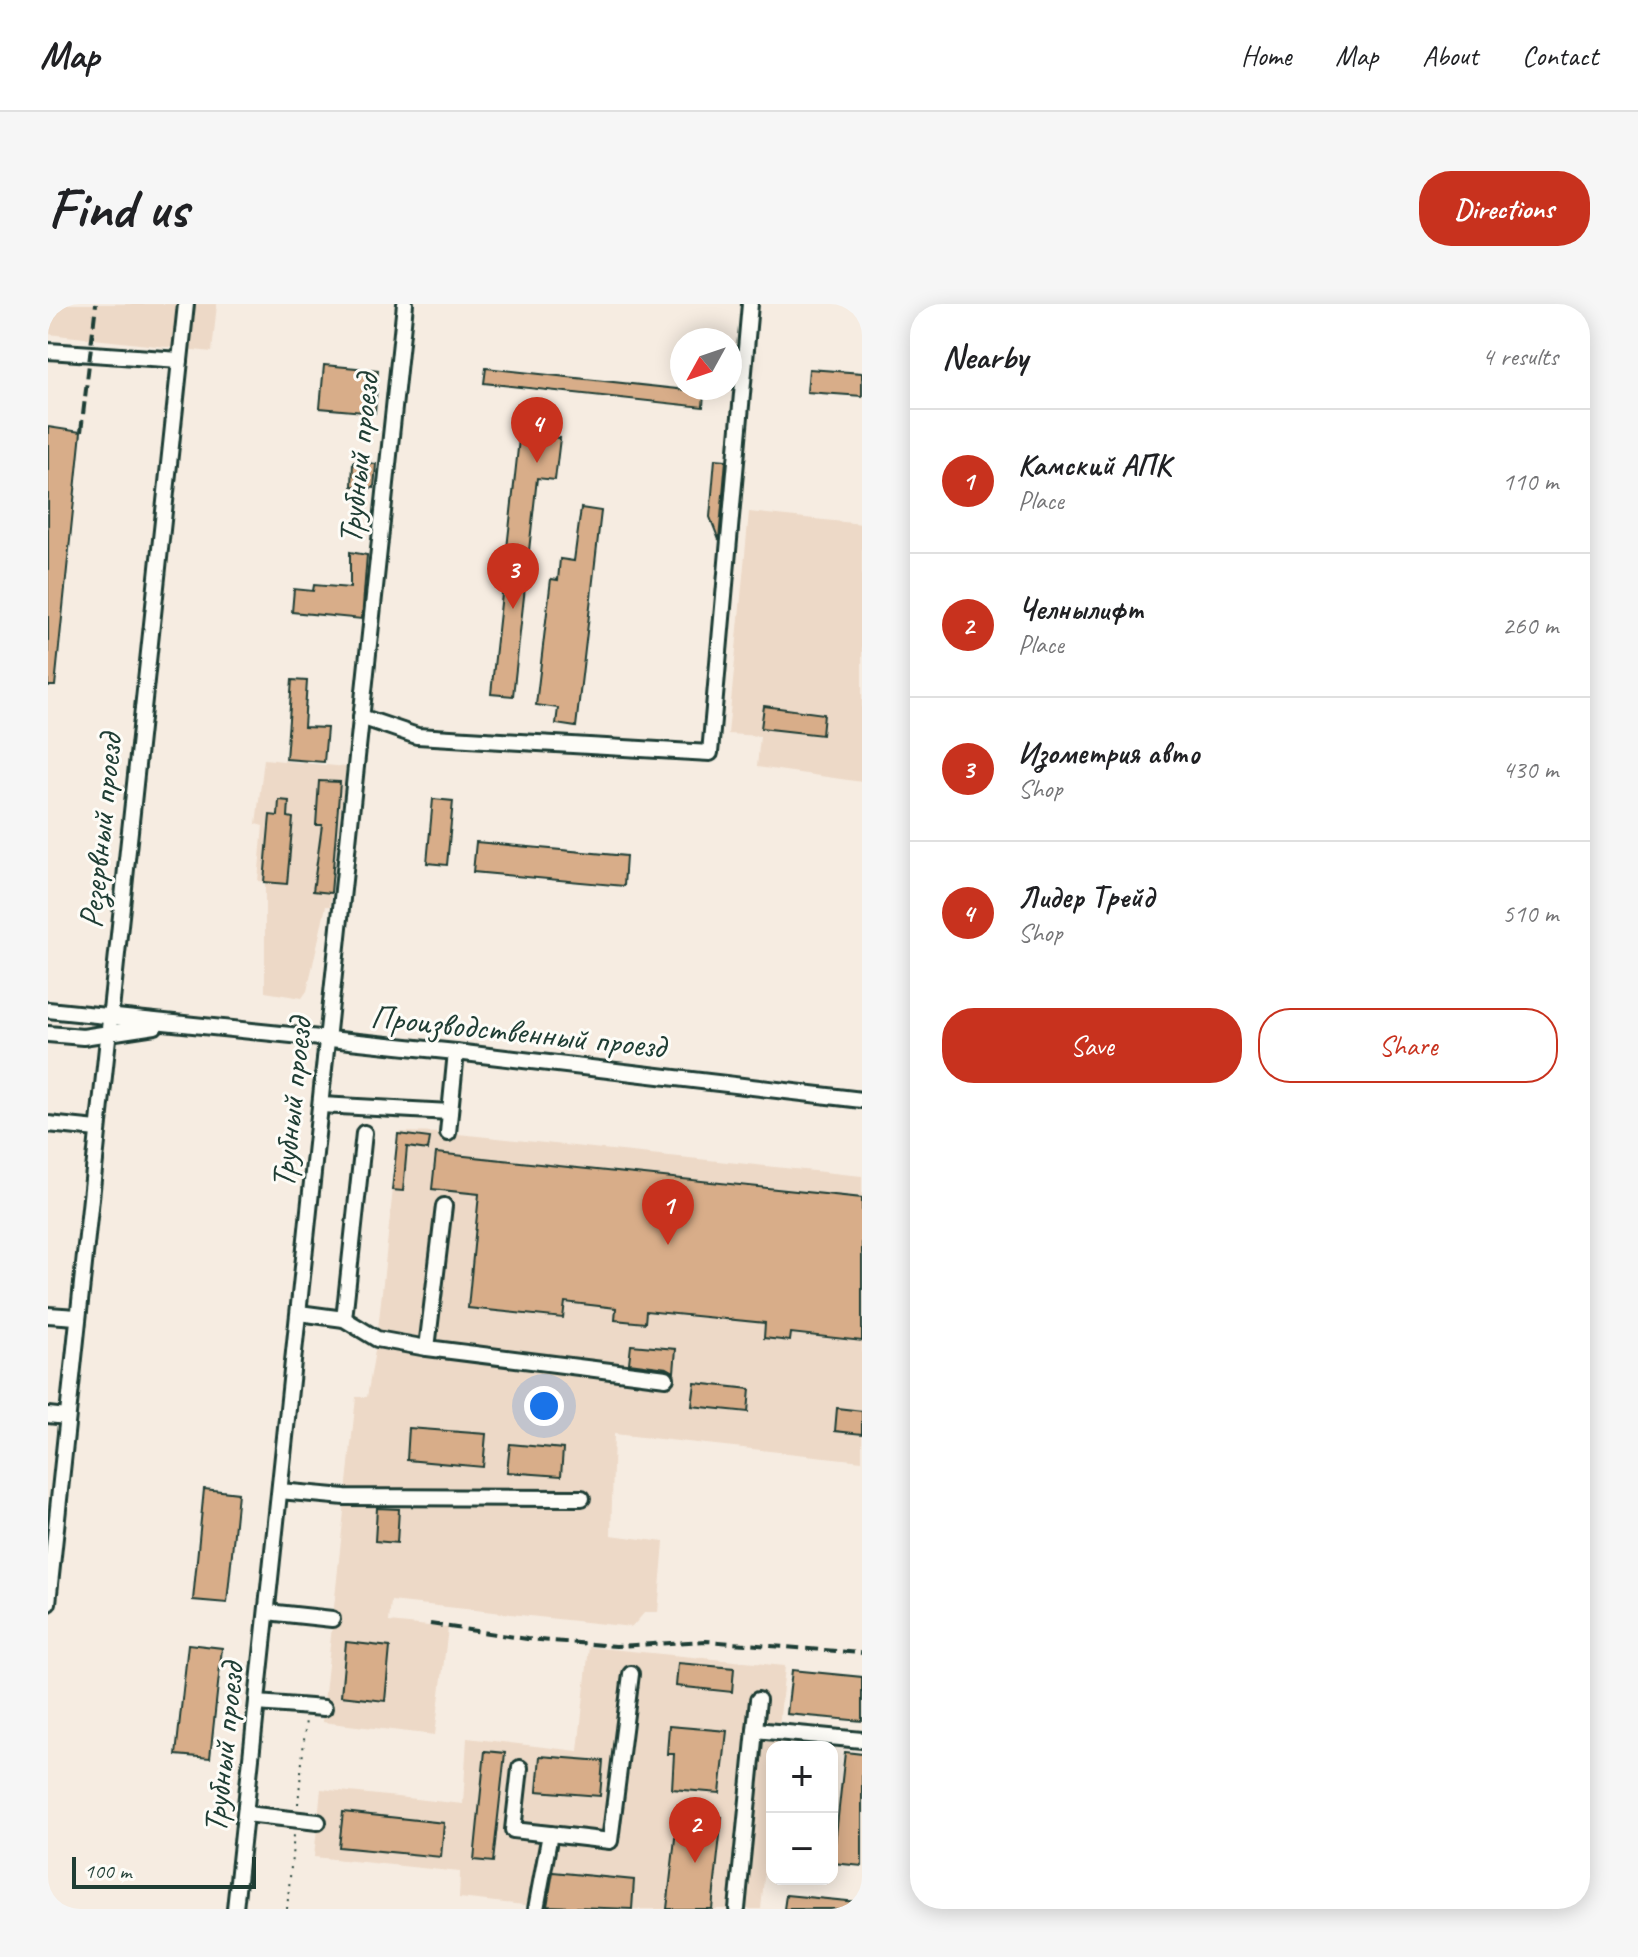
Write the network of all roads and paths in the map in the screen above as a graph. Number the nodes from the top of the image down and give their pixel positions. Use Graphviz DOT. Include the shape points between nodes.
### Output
graph roads {
  1 [pos="186,304"];
  2 [pos="405,304"];
  3 [pos="750,304"];
  4 [pos="48,351"];
  5 [pos="181,354"];
  6 [pos="361,717"];
  7 [pos="48,1010"];
  8 [pos="110,1017"];
  9 [pos="168,1024"];
  10 [pos="48,1034"];
  11 [pos="108,1034"];
  12 [pos="327,1041"];
  13 [pos="456,1052"];
  14 [pos="862,1100"];
  15 [pos="321,1105"];
  16 [pos="450,1112"];
  17 [pos="48,1124"];
  18 [pos="97,1129"];
  19 [pos="364,1133"];
  20 [pos="448,1133"];
  21 [pos="444,1206"];
  22 [pos="299,1313"];
  23 [pos="48,1315"];
  24 [pos="77,1317"];
  25 [pos="344,1319"];
  26 [pos="427,1348"];
  27 [pos="666,1378"];
  28 [pos="48,1415"];
  29 [pos="67,1417"];
  30 [pos="280,1491"];
  31 [pos="582,1498"];
  32 [pos="53,1500"];
  33 [pos="51,1537"];
  34 [pos="48,1594"];
  35 [pos="267,1612"];
  36 [pos="332,1619"];
  37 [pos="631,1674"];
  38 [pos="758,1700"];
  39 [pos="257,1703"];
  40 [pos="324,1708"];
  41 [pos="755,1730"];
  42 [pos="862,1740"];
  43 [pos="520,1768"];
  44 [pos="246,1814"];
  45 [pos="318,1822"];
  46 [pos="550,1834"];
  47 [pos="235,1909"];
  48 [pos="536,1909"];
  49 [pos="737,1909"];
  1 -- 5 [label="street, Резервный проезд"];
  2 -- 6 [label="street, Трубный проезд"];
  3 -- 6 [label="street" via="710,753 417,736"];
  4 -- 5 [label="street"];
  5 -- 8 [label="street, Резервный проезд"];
  6 -- 12 [label="street, Трубный проезд"];
  7 -- 8 [label="street, Производственный проезд"];
  8 -- 9 [label="street, Производственный проезд"];
  8 -- 11 [label="street, Резервный проезд"];
  9 -- 11 [label="street, Производственный проезд"];
  9 -- 12 [label="street, Производственный проезд"];
  10 -- 11 [label="street, Производственный проезд"];
  11 -- 18 [label="street, Резервный проезд"];
  12 -- 13 [label="street, Производственный проезд"];
  12 -- 15 [label="street, Трубный проезд"];
  13 -- 14 [label="street, Производственный проезд"];
  13 -- 16 [label="street"];
  15 -- 16 [label="street"];
  15 -- 22 [label="street, Трубный проезд"];
  16 -- 20 [label="street"];
  17 -- 18 [label="street"];
  18 -- 24 [label="street, Резервный проезд"];
  19 -- 25 [label="street"];
  21 -- 26 [label="street"];
  22 -- 25 [label="street"];
  22 -- 30 [label="street, Трубный проезд"];
  23 -- 24 [label="street"];
  24 -- 29 [label="street, Резервный проезд"];
  25 -- 26 [label="street" via="377,1339"];
  26 -- 27 [label="street"];
  28 -- 29 [label="street"];
  29 -- 32 [label="street, Резервный проезд"];
  30 -- 31 [label="street" via="345,1497"];
  30 -- 35 [label="street, Трубный проезд"];
  32 -- 33 [label="street, Резервный проезд"];
  33 -- 34 [label="street, Резервный проезд"];
  35 -- 36 [label="street"];
  35 -- 39 [label="street, Трубный проезд"];
  37 -- 46 [label="street" via="610,1841"];
  38 -- 41 [label="street"];
  39 -- 40 [label="street"];
  39 -- 44 [label="street, Трубный проезд"];
  41 -- 42 [label="street"];
  41 -- 49 [label="street"];
  43 -- 46 [label="street" via="513,1830"];
  44 -- 45 [label="street"];
  44 -- 47 [label="street, Трубный проезд"];
  46 -- 48 [label="street"];
}
